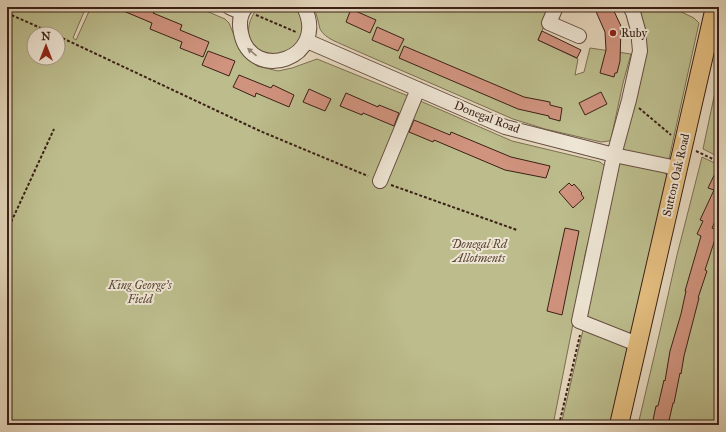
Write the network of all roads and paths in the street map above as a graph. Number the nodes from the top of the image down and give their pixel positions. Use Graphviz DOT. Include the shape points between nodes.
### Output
graph roads {
  1 [pos="229,7"];
  2 [pos="304,7"];
  3 [pos="556,7"];
  4 [pos="630,7"];
  5 [pos="713,9"];
  6 [pos="244,10"];
  7 [pos="7,14"];
  8 [pos="35,26"];
  9 [pos="579,36"];
  10 [pos="307,39"];
  11 [pos="66,40"];
  12 [pos="418,89"];
  13 [pos="629,100"];
  14 [pos="54,129"];
  15 [pos="683,145"];
  16 [pos="614,155"];
  17 [pos="719,162"];
  18 [pos="677,168"];
  19 [pos="380,181"];
  20 [pos="517,230"];
  21 [pos="7,231"];
  22 [pos="579,322"];
  23 [pos="637,344"];
  24 [pos="559,425"];
  25 [pos="619,425"];
  1 -- 6 [label="street"];
  2 -- 10 [label="street" via="310,28"];
  3 -- 9 [label="street" via="549,23"];
  4 -- 13 [label="street" via="638,30 640,51"];
  5 -- 15 [label="main road, Sutton Oak Road"];
  6 -- 10 [label="path"];
  10 -- 6 [label="street, one-way" via="298,53 288,59 268,61 256,56 248,49 242,38 240,29"];
  7 -- 8 [label="path"];
  10 -- 12 [label="street, Donegal Road"];
  11 -- 19 [label="path" via="260,131"];
  12 -- 16 [label="street, Donegal Road" via="505,127"];
  12 -- 19 [label="street"];
  13 -- 15 [label="path"];
  13 -- 16 [label="street"];
  14 -- 21 [label="path"];
  15 -- 17 [label="path"];
  15 -- 18 [label="main road, Sutton Oak Road"];
  16 -- 18 [label="street, Donegal Road"];
  16 -- 22 [label="street"];
  18 -- 23 [label="main road, Sutton Oak Road"];
  19 -- 20 [label="path"];
  22 -- 23 [label="street"];
  22 -- 24 [label="path" via="580,332"];
  23 -- 25 [label="main road, Sutton Oak Road"];
}
